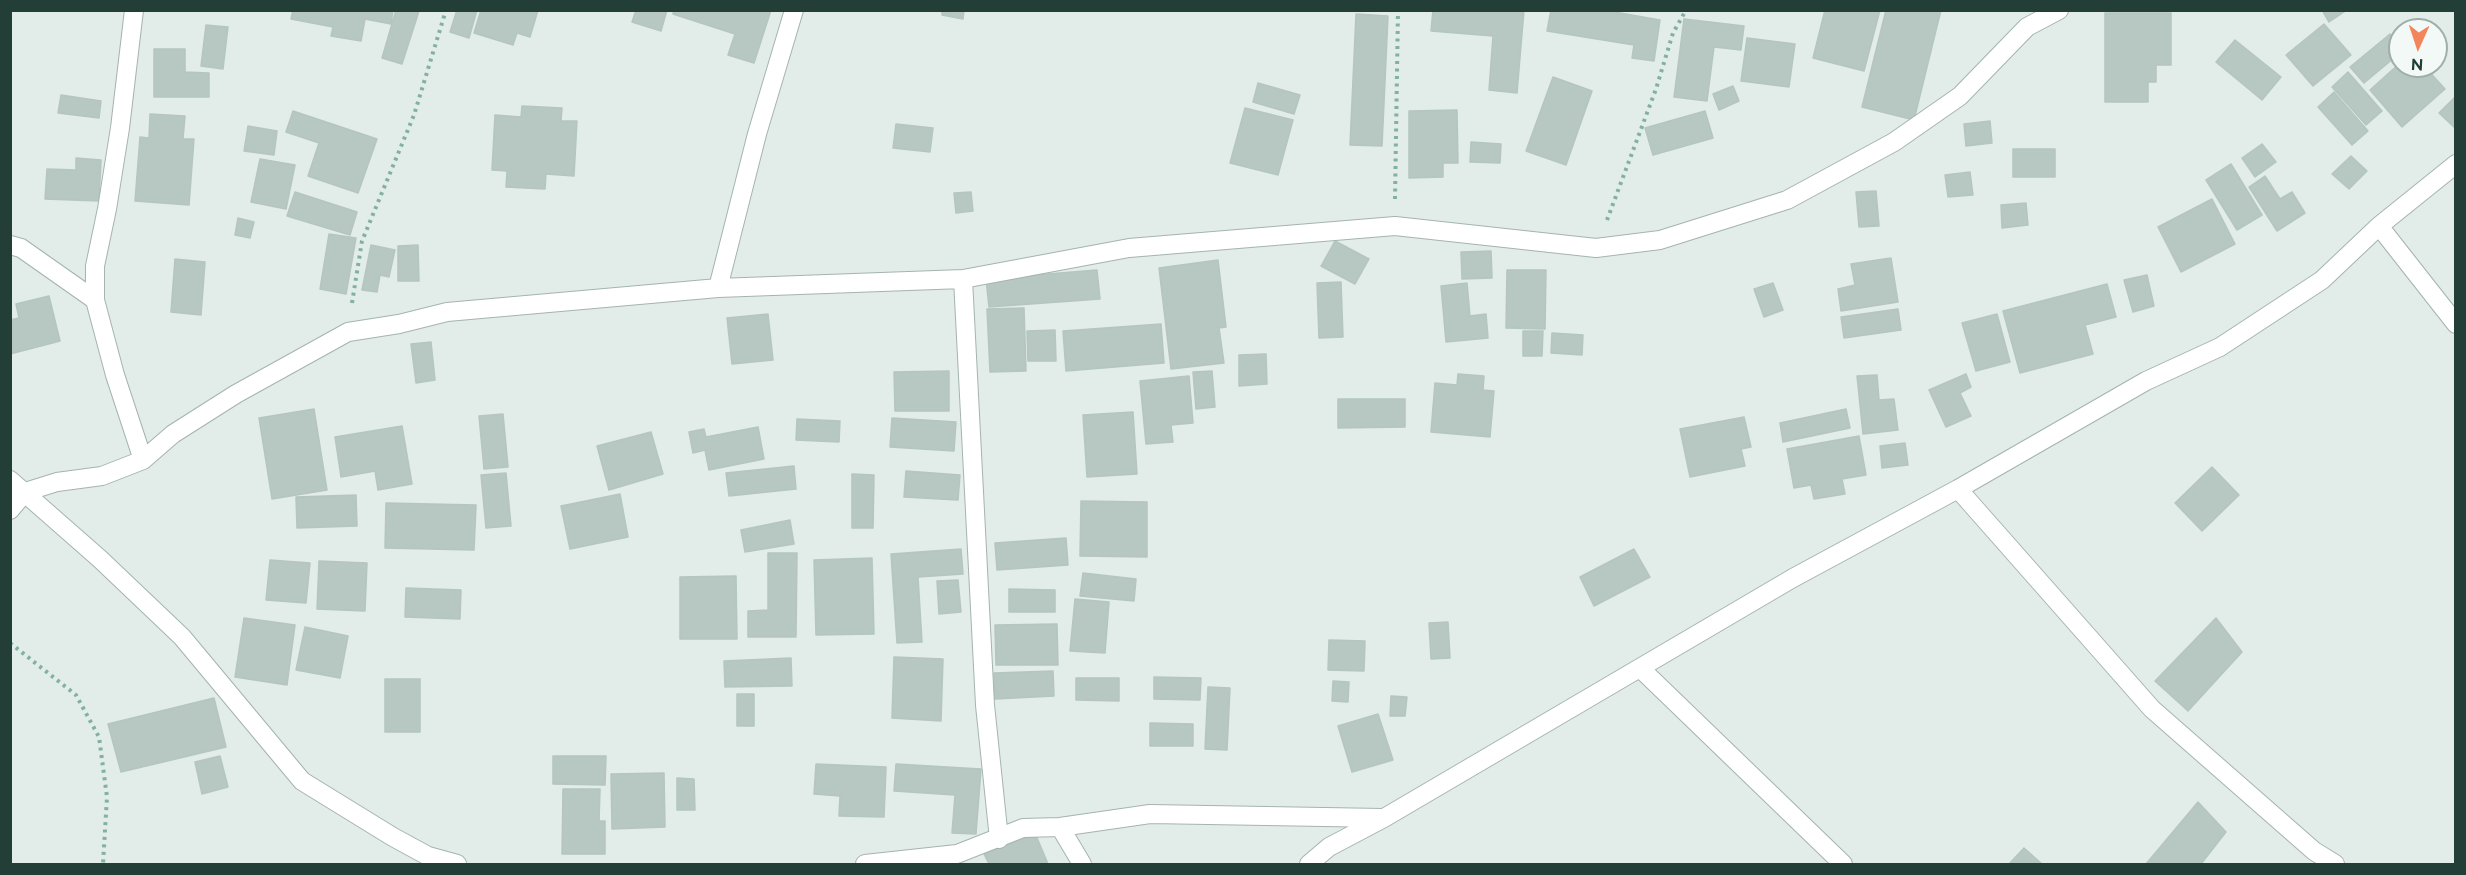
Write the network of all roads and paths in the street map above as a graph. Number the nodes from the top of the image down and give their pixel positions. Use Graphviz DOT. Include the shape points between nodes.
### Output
graph roads {
  1 [pos="134,10"];
  2 [pos="446,10"];
  3 [pos="794,10"];
  4 [pos="1398,10"];
  5 [pos="1686,10"];
  6 [pos="2059,10"];
  7 [pos="2456,164"];
  8 [pos="1395,226"];
  9 [pos="2379,226"];
  10 [pos="10,245"];
  11 [pos="1596,248"];
  12 [pos="963,279"];
  13 [pos="718,288"];
  14 [pos="95,300"];
  15 [pos="2456,324"];
  16 [pos="348,332"];
  17 [pos="143,460"];
  18 [pos="18,486"];
  19 [pos="1958,489"];
  20 [pos="10,510"];
  21 [pos="10,643"];
  22 [pos="1640,668"];
  23 [pos="1384,818"];
  24 [pos="1060,827"];
  25 [pos="999,839"];
  26 [pos="103,864"];
  27 [pos="457,864"];
  28 [pos="865,864"];
  29 [pos="1082,864"];
  30 [pos="1309,864"];
  31 [pos="1843,864"];
  32 [pos="2335,864"];
  1 -- 14 [label="street" via="111,186 95,266"];
  2 -- 16 [label="path" via="414,115 362,241"];
  3 -- 13 [label="street"];
  4 -- 8 [label="path"];
  5 -- 11 [label="path" via="1673,33"];
  6 -- 11 [label="street" via="2027,27 1960,96 1894,142 1787,200 1660,240"];
  7 -- 9 [label="street"];
  8 -- 11 [label="street"];
  8 -- 12 [label="street" via="1129,249"];
  9 -- 15 [label="street"];
  9 -- 19 [label="street" via="2322,280 2220,347 2146,381"];
  10 -- 14 [label="street" via="21,248"];
  12 -- 13 [label="street"];
  12 -- 25 [label="street" via="985,705"];
  13 -- 16 [label="street" via="447,312"];
  14 -- 17 [label="street"];
  16 -- 17 [label="street" via="236,394 173,434"];
  17 -- 18 [label="street" via="102,476"];
  18 -- 20 [label="street"];
  18 -- 27 [label="street" via="182,637 302,781 428,856"];
  19 -- 22 [label="street" via="1793,578"];
  19 -- 32 [label="street" via="2152,709 2314,851"];
  21 -- 26 [label="path" via="76,695 99,737 107,797"];
  22 -- 23 [label="street"];
  22 -- 31 [label="street"];
  23 -- 24 [label="street" via="1168,812"];
  23 -- 30 [label="street" via="1329,847"];
  24 -- 25 [label="street" via="1023,828"];
  24 -- 29 [label="street"];
  25 -- 28 [label="street" via="957,854"];
}
